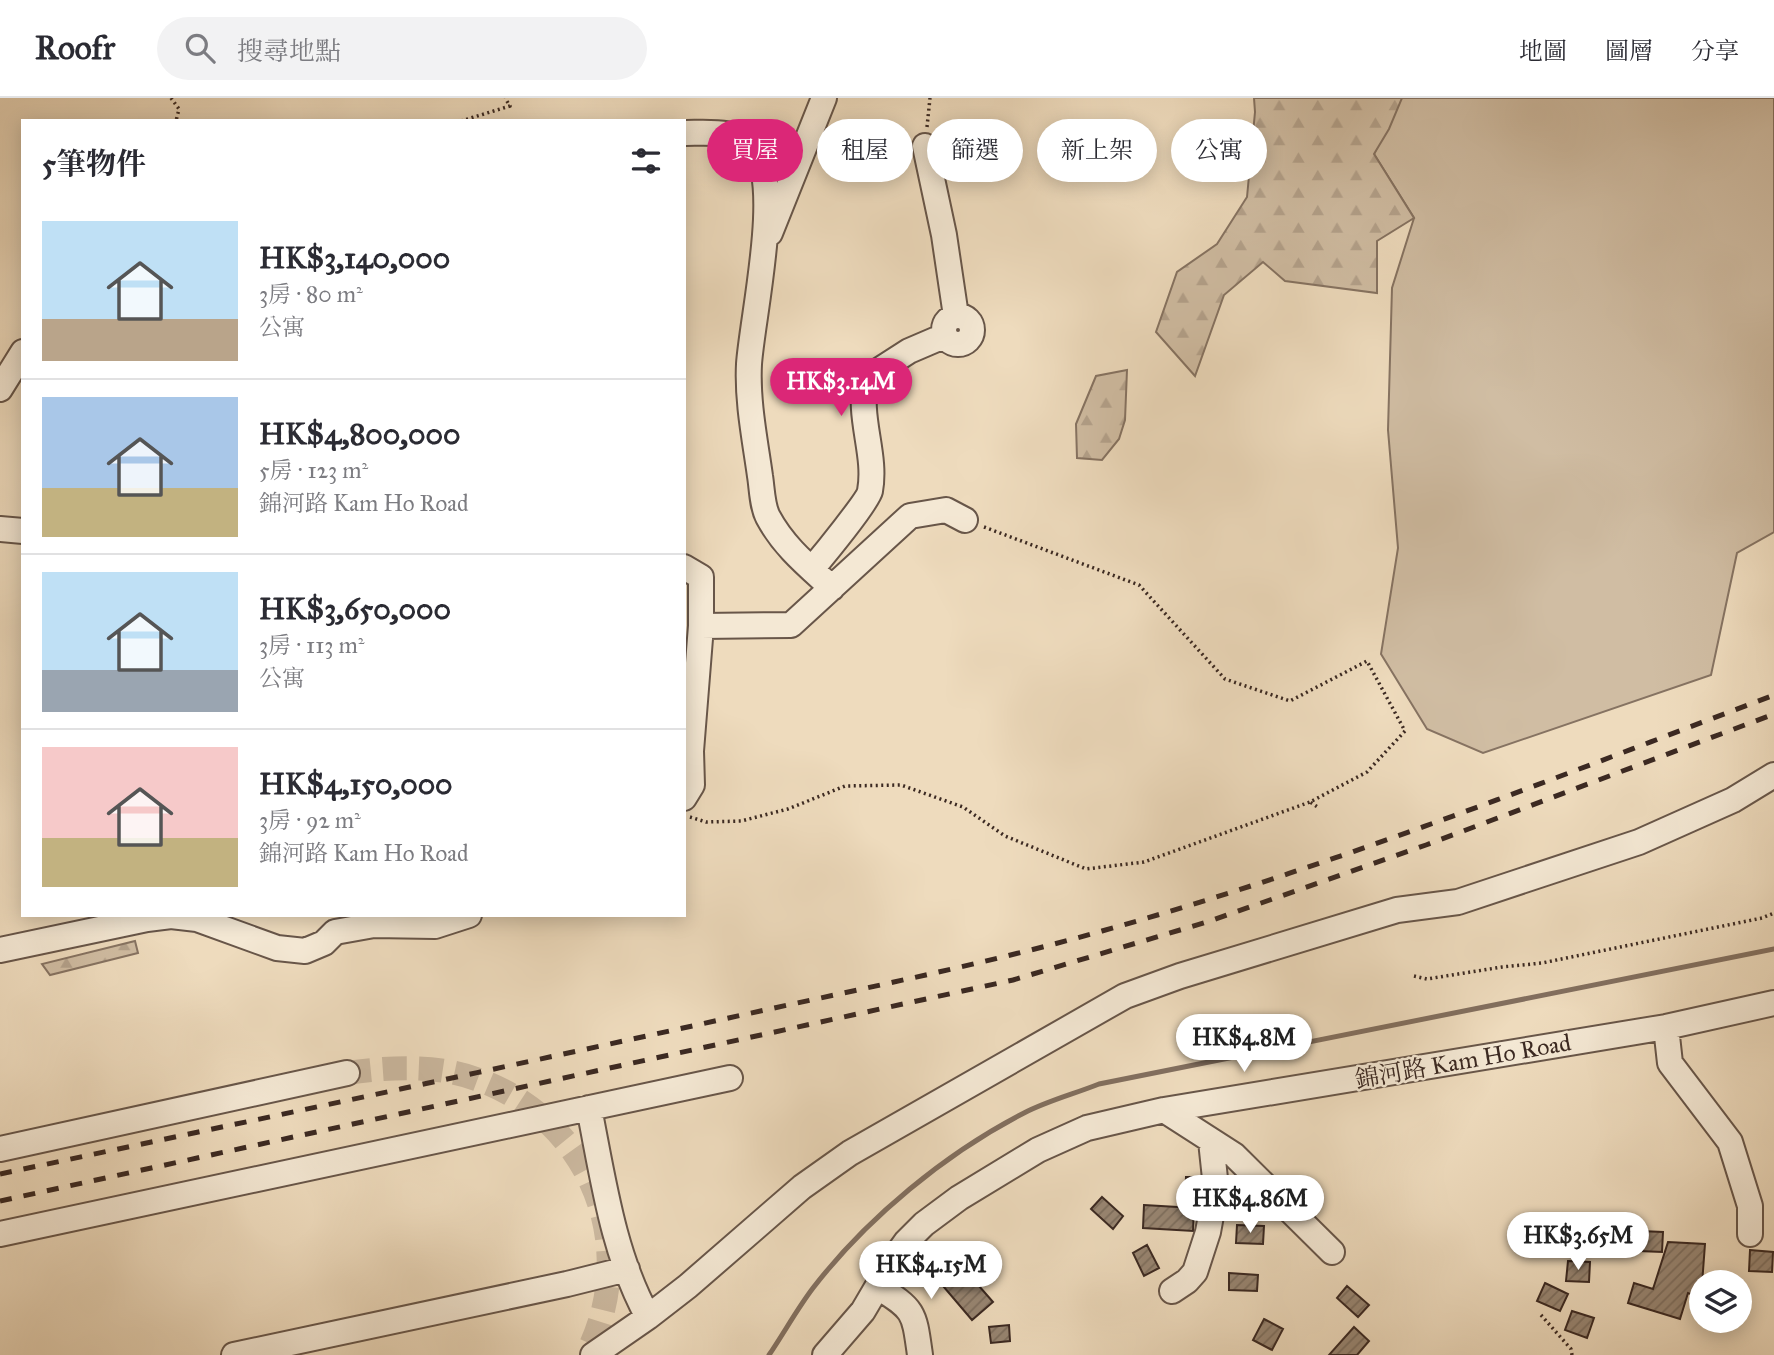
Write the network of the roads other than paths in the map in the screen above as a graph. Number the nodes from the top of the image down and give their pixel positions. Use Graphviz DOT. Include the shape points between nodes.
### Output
graph roads {
  1 [pos="824,98"];
  2 [pos="686,133"];
  3 [pos="926,146"];
  4 [pos="765,247"];
  5 [pos="21,355"];
  6 [pos="0,389"];
  7 [pos="965,520"];
  8 [pos="0,529"];
  9 [pos="21,531"];
  10 [pos="686,568"];
  11 [pos="812,569"];
  12 [pos="832,588"];
  13 [pos="701,626"];
  14 [pos="1774,775"];
  15 [pos="686,795"];
  16 [pos="163,917"];
  17 [pos="180,917"];
  18 [pos="463,917"];
  19 [pos="0,950"];
  20 [pos="1774,1003"];
  21 [pos="1666,1027"];
  22 [pos="347,1073"];
  23 [pos="730,1078"];
  24 [pos="589,1108"];
  25 [pos="1164,1110"];
  26 [pos="1211,1141"];
  27 [pos="0,1149"];
  28 [pos="0,1234"];
  29 [pos="1750,1234"];
  30 [pos="1332,1252"];
  31 [pos="627,1269"];
  32 [pos="878,1287"];
  33 [pos="1172,1291"];
  34 [pos="648,1317"];
  35 [pos="234,1355"];
  36 [pos="593,1355"];
  37 [pos="824,1355"];
  38 [pos="920,1355"];
  1 -- 4 [label="street"];
  2 -- 4 [label="street" via="740,137 761,158"];
  3 -- 11 [label="street" via="944,235 950,326 867,378 862,394 871,460 870,494"];
  4 -- 11 [label="street" via="749,366 753,429 766,514 786,547"];
  5 -- 6 [label="street"];
  7 -- 12 [label="street" via="946,510 910,516"];
  8 -- 9 [label="street"];
  10 -- 13 [label="street" via="701,577"];
  11 -- 12 [label="street"];
  12 -- 13 [label="street" via="791,625"];
  13 -- 15 [label="street" via="692,785"];
  14 -- 34 [label="street" via="1733,800 1639,842 1458,902 1397,910 1125,996 850,1153 802,1187"];
  16 -- 19 [label="street"];
  17 -- 18 [label="street" via="305,951 335,932 374,925 435,926"];
  20 -- 21 [label="street, 錦河路 Kam Ho Road"];
  21 -- 25 [label="street, 錦河路 Kam Ho Road"];
  21 -- 29 [label="street" via="1670,1063 1730,1142 1749,1206"];
  22 -- 27 [label="street"];
  23 -- 24 [label="street"];
  24 -- 28 [label="street"];
  24 -- 31 [label="street"];
  25 -- 26 [label="street"];
  25 -- 32 [label="street, 錦河路 Kam Ho Road" via="1087,1128 991,1177 924,1224 906,1242"];
  26 -- 30 [label="street" via="1234,1155"];
  26 -- 33 [label="street" via="1216,1188 1208,1232 1195,1272"];
  31 -- 34 [label="street"];
  31 -- 35 [label="street"];
  32 -- 37 [label="street, 錦河路 Kam Ho Road"];
  32 -- 38 [label="street" via="911,1311"];
  34 -- 36 [label="street"];
}
